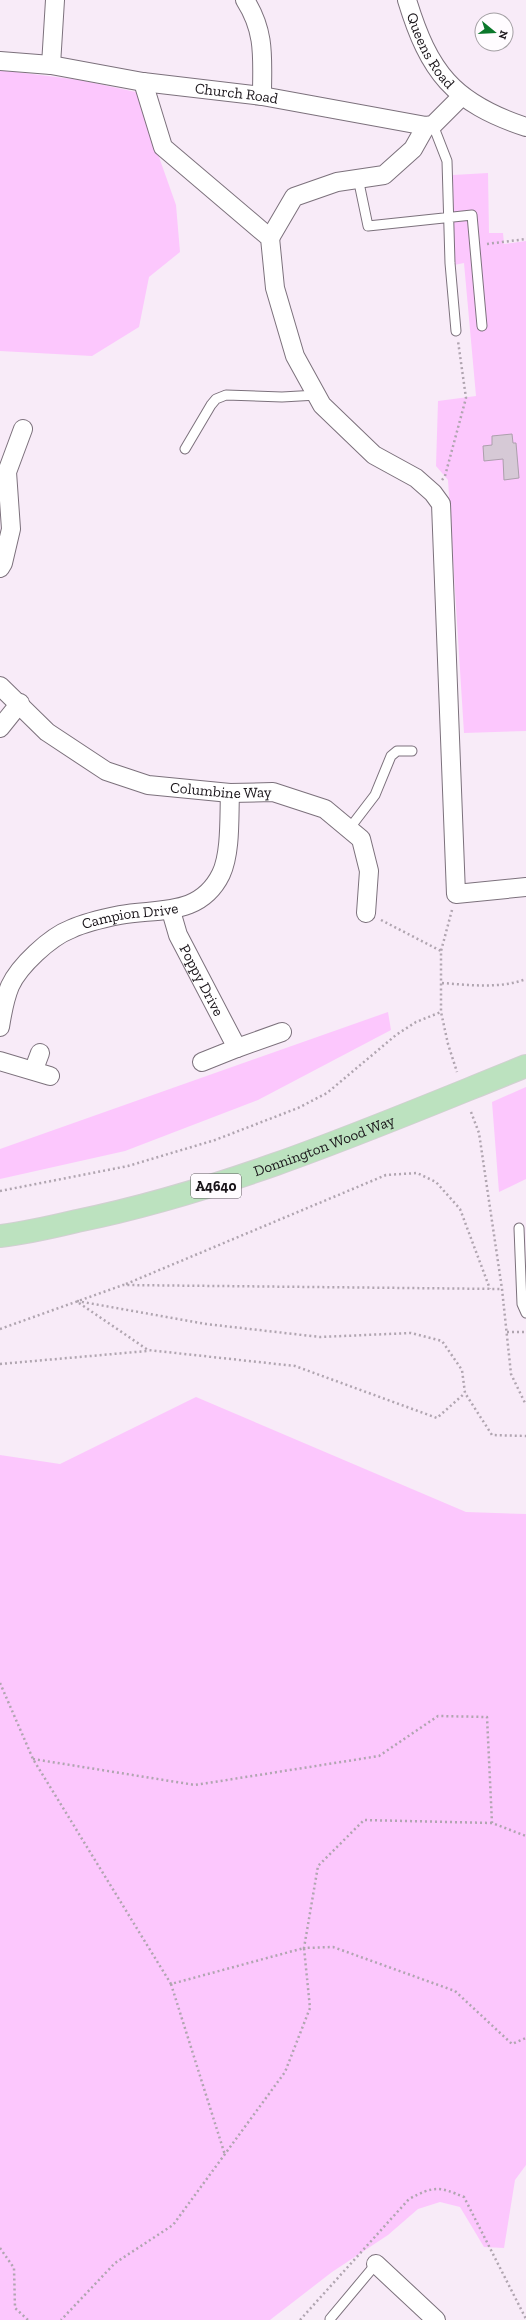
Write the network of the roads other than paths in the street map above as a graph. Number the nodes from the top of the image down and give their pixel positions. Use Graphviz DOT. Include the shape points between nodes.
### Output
graph roads {
  1 [pos="54,0"];
  2 [pos="245,0"];
  3 [pos="407,0"];
  4 [pos="0,61"];
  5 [pos="51,65"];
  6 [pos="143,82"];
  7 [pos="262,96"];
  8 [pos="462,96"];
  9 [pos="430,126"];
  10 [pos="526,127"];
  11 [pos="358,178"];
  12 [pos="448,218"];
  13 [pos="270,238"];
  14 [pos="482,326"];
  15 [pos="456,331"];
  16 [pos="317,395"];
  17 [pos="23,429"];
  18 [pos="185,449"];
  19 [pos="0,568"];
  20 [pos="0,686"];
  21 [pos="20,703"];
  22 [pos="0,728"];
  23 [pos="412,751"];
  24 [pos="230,793"];
  25 [pos="349,829"];
  26 [pos="526,887"];
  27 [pos="171,910"];
  28 [pos="366,913"];
  29 [pos="5,984"];
  30 [pos="0,1027"];
  31 [pos="282,1032"];
  32 [pos="236,1048"];
  33 [pos="0,1061"];
  34 [pos="202,1062"];
  35 [pos="41,1066"];
  36 [pos="526,1066"];
  37 [pos="520,1228"];
  38 [pos="0,1236"];
  39 [pos="526,1313"];
  40 [pos="376,2264"];
  41 [pos="330,2319"];
  42 [pos="436,2320"];
  1 -- 5 [label="street"];
  2 -- 7 [label="street" via="262,43"];
  3 -- 8 [label="street, Queens Road" via="418,36 438,71"];
  4 -- 5 [label="street, Church Road"];
  5 -- 6 [label="street, Church Road"];
  6 -- 7 [label="street, Church Road"];
  6 -- 13 [label="street" via="163,147"];
  7 -- 9 [label="street, Church Road"];
  8 -- 9 [label="street"];
  8 -- 10 [label="street, Queens Road" via="500,118"];
  9 -- 11 [label="street" via="413,149 384,175"];
  9 -- 12 [label="lane" via="447,161"];
  11 -- 12 [label="lane" via="368,226"];
  11 -- 13 [label="street" via="337,182 294,197"];
  12 -- 14 [label="lane" via="472,215"];
  12 -- 15 [label="lane"];
  13 -- 16 [label="street" via="275,288 295,356"];
  16 -- 18 [label="lane" via="222,396 211,406"];
  16 -- 26 [label="street" via="322,405 374,455 416,478 441,504 456,894"];
  17 -- 19 [label="street" via="7,472 11,529"];
  20 -- 21 [label="street, Columbine Way"];
  21 -- 22 [label="street"];
  21 -- 24 [label="street, Columbine Way" via="47,732 106,771 148,785"];
  23 -- 25 [label="lane" via="397,751 391,756 375,795"];
  24 -- 25 [label="street, Columbine Way" via="273,792 325,809"];
  24 -- 27 [label="street, Campion Drive" via="226,857 221,874 210,890 191,903"];
  25 -- 28 [label="street, Columbine Way" via="361,839 369,871"];
  27 -- 29 [label="street, Campion Drive" via="121,915 70,929 43,947"];
  27 -- 32 [label="street, Poppy Drive" via="181,941"];
  29 -- 30 [label="street, Campion Drive"];
  31 -- 32 [label="street"];
  32 -- 34 [label="street"];
  33 -- 35 [label="street"];
  36 -- 38 [label="main road, Donnington Wood Way / A4640" via="361,1133 212,1187 105,1216"];
  37 -- 39 [label="lane" via="522,1304"];
  40 -- 41 [label="lane"];
  40 -- 42 [label="street"];
}
